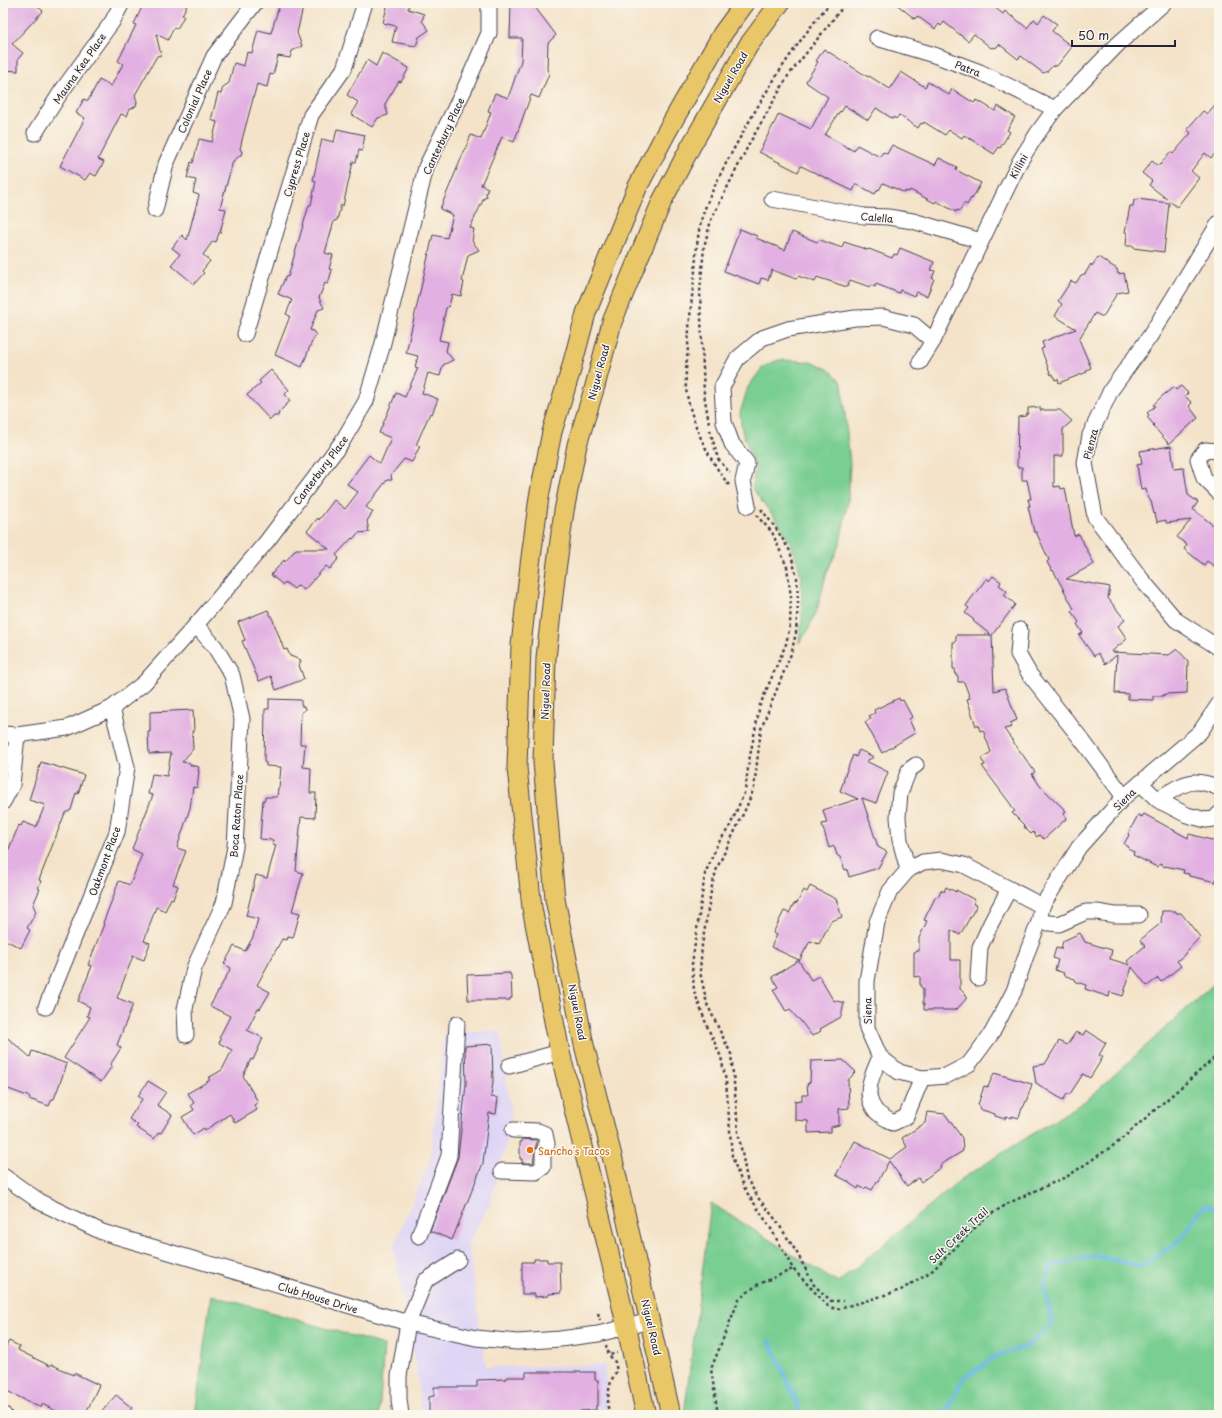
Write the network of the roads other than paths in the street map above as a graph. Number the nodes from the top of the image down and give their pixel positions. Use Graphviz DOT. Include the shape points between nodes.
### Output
graph roads {
  1 [pos="122,3"];
  2 [pos="255,3"];
  3 [pos="365,3"];
  4 [pos="489,3"];
  5 [pos="745,3"];
  6 [pos="780,3"];
  7 [pos="1164,3"];
  8 [pos="877,38"];
  9 [pos="1055,109"];
  10 [pos="35,133"];
  11 [pos="772,199"];
  12 [pos="155,210"];
  13 [pos="1219,223"];
  14 [pos="981,241"];
  15 [pos="245,334"];
  16 [pos="933,341"];
  17 [pos="920,362"];
  18 [pos="1219,451"];
  19 [pos="1219,493"];
  20 [pos="747,499"];
  21 [pos="196,625"];
  22 [pos="1020,630"];
  23 [pos="1219,648"];
  24 [pos="1219,704"];
  25 [pos="112,708"];
  26 [pos="10,735"];
  27 [pos="916,765"];
  28 [pos="1140,783"];
  29 [pos="1219,788"];
  30 [pos="1124,797"];
  31 [pos="3,802"];
  32 [pos="1161,802"];
  33 [pos="1219,814"];
  34 [pos="908,870"];
  35 [pos="1009,888"];
  36 [pos="1042,906"];
  37 [pos="1139,915"];
  38 [pos="1039,922"];
  39 [pos="978,978"];
  40 [pos="46,1007"];
  41 [pos="457,1024"];
  42 [pos="186,1035"];
  43 [pos="584,1045"];
  44 [pos="560,1052"];
  45 [pos="880,1057"];
  46 [pos="510,1066"];
  47 [pos="922,1078"];
  48 [pos="513,1130"];
  49 [pos="502,1171"];
  50 [pos="3,1176"];
  51 [pos="419,1236"];
  52 [pos="458,1260"];
  53 [pos="650,1321"];
  54 [pos="408,1323"];
  55 [pos="627,1327"];
  56 [pos="401,1415"];
  57 [pos="646,1415"];
  58 [pos="671,1415"];
  1 -- 10 [label="street, Mauna Kea Place" via="112,22 61,92"];
  2 -- 12 [label="street, Colonial Place" via="214,56 166,164"];
  3 -- 15 [label="street, Cypress Place" via="344,69 311,115"];
  4 -- 21 [label="street, Canterbury Place" via="489,33 426,167 382,347 366,401 342,442 267,541"];
  5 -- 44 [label="main road" via="723,33 637,188 586,313 552,432 539,497 521,645 517,768 532,908"];
  6 -- 43 [label="main road, Niguel Road" via="748,46 659,208 612,322 577,445 564,510 546,658 543,762 556,899"];
  7 -- 9 [label="street, Killini" via="1118,44"];
  8 -- 9 [label="street, Patra" via="980,72"];
  9 -- 14 [label="street, Killini" via="1020,161"];
  11 -- 14 [label="street, Calella" via="864,216 913,221"];
  13 -- 23 [label="street, Pienza" via="1150,336 1111,390 1090,435 1084,463 1095,517 1176,620"];
  14 -- 16 [label="street, Killini"];
  16 -- 17 [label="street, Killini"];
  16 -- 20 [label="street" via="914,325 883,317 855,318 788,329 762,338 737,359 722,386 724,422 732,444 747,463 743,482"];
  18 -- 19 [label="street" via="1205,450 1198,459 1204,478"];
  21 -- 25 [label="street, Canterbury Place" via="144,683"];
  21 -- 42 [label="street, Boca Raton Place" via="215,647 232,675 242,719 235,847 224,903 194,968 185,1009"];
  22 -- 30 [label="street" via="1018,654 1030,675"];
  24 -- 28 [label="street, Siena" via="1200,732"];
  25 -- 26 [label="street, Canterbury Place" via="67,728"];
  25 -- 40 [label="street, Oakmont Place" via="127,767 117,832"];
  26 -- 31 [label="street" via="12,785"];
  27 -- 34 [label="street" via="909,770 900,793 898,817 900,840"];
  28 -- 30 [label="street, Siena"];
  28 -- 32 [label="street"];
  29 -- 32 [label="street" via="1199,781 1183,784 1163,796"];
  30 -- 36 [label="street, Siena" via="1079,847"];
  32 -- 33 [label="street" via="1187,815 1206,820 1214,819"];
  34 -- 35 [label="street, Siena" via="923,862 941,860 964,865"];
  34 -- 45 [label="street, Siena" via="890,891 877,922 867,980 867,1028"];
  35 -- 36 [label="street, Siena"];
  35 -- 39 [label="street" via="980,947"];
  36 -- 38 [label="street, Siena"];
  37 -- 38 [label="street" via="1086,912 1059,924"];
  38 -- 47 [label="street, Siena" via="1014,991 992,1033 969,1064 946,1076"];
  41 -- 51 [label="street" via="448,1156"];
  43 -- 44 [label="main road"];
  43 -- 53 [label="main road, Niguel Road"];
  44 -- 46 [label="street"];
  44 -- 55 [label="main road"];
  45 -- 47 [label="street, Siena" via="899,1072"];
  45 -- 47 [label="street" via="870,1082 868,1099 876,1112 893,1123 906,1117"];
  48 -- 49 [label="street" via="538,1131 545,1134 547,1144 543,1153 543,1167 536,1172"];
  50 -- 54 [label="street, Club House Drive" via="42,1203 102,1232"];
  52 -- 54 [label="street" via="425,1281"];
  53 -- 55 [label="street, Club House Drive"];
  53 -- 58 [label="main road, Niguel Road"];
  54 -- 55 [label="street, Club House Drive" via="476,1338 517,1342 598,1334"];
  54 -- 56 [label="street" via="399,1376 398,1399"];
  55 -- 57 [label="main road"];
}
